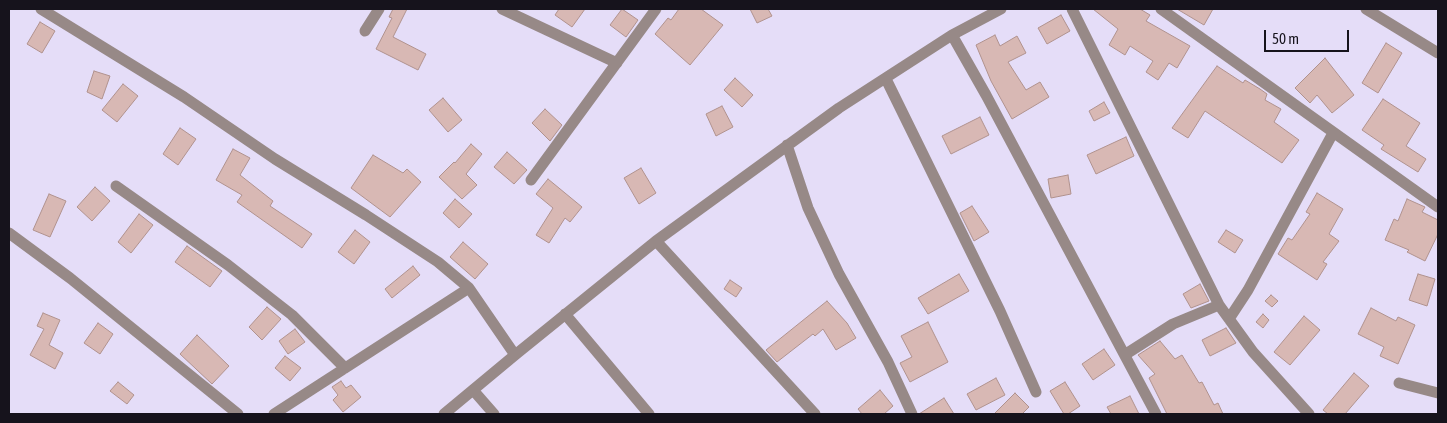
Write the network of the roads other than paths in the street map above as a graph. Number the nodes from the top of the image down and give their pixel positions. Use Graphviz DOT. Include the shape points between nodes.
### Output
graph roads {
  1 [pos="41,9"];
  2 [pos="379,9"];
  3 [pos="502,9"];
  4 [pos="656,9"];
  5 [pos="1001,9"];
  6 [pos="1072,9"];
  7 [pos="1161,9"];
  8 [pos="1366,9"];
  9 [pos="365,31"];
  10 [pos="952,35"];
  11 [pos="1438,53"];
  12 [pos="618,62"];
  13 [pos="886,79"];
  14 [pos="1333,133"];
  15 [pos="787,145"];
  16 [pos="531,180"];
  17 [pos="116,186"];
  18 [pos="1438,207"];
  19 [pos="9,233"];
  20 [pos="656,241"];
  21 [pos="468,288"];
  22 [pos="1219,305"];
  23 [pos="565,314"];
  24 [pos="1229,319"];
  25 [pos="1126,354"];
  26 [pos="514,355"];
  27 [pos="345,368"];
  28 [pos="1399,383"];
  29 [pos="473,390"];
  30 [pos="1036,392"];
  31 [pos="1438,393"];
  32 [pos="238,414"];
  33 [pos="274,414"];
  34 [pos="444,414"];
  35 [pos="494,414"];
  36 [pos="649,414"];
  37 [pos="816,414"];
  38 [pos="912,414"];
  39 [pos="1156,414"];
  40 [pos="1308,414"];
  1 -- 21 [label="street" via="184,97 438,262"];
  2 -- 9 [label="street"];
  3 -- 12 [label="street"];
  4 -- 12 [label="street"];
  5 -- 10 [label="street"];
  6 -- 22 [label="street"];
  7 -- 14 [label="street"];
  8 -- 11 [label="street"];
  10 -- 13 [label="street"];
  10 -- 25 [label="street"];
  12 -- 16 [label="street"];
  13 -- 15 [label="street"];
  13 -- 30 [label="street" via="1000,311"];
  14 -- 18 [label="street"];
  14 -- 24 [label="street"];
  15 -- 20 [label="street"];
  15 -- 38 [label="street" via="808,208"];
  17 -- 27 [label="street" via="292,315"];
  19 -- 32 [label="street" via="70,278"];
  20 -- 23 [label="street"];
  20 -- 37 [label="street"];
  21 -- 26 [label="street"];
  21 -- 27 [label="street"];
  22 -- 24 [label="street"];
  22 -- 25 [label="street" via="1173,324"];
  23 -- 26 [label="street"];
  23 -- 36 [label="street"];
  24 -- 40 [label="street" via="1253,352"];
  25 -- 39 [label="street"];
  26 -- 29 [label="street"];
  27 -- 33 [label="street"];
  28 -- 31 [label="street"];
  29 -- 34 [label="street"];
  29 -- 35 [label="street"];
}
